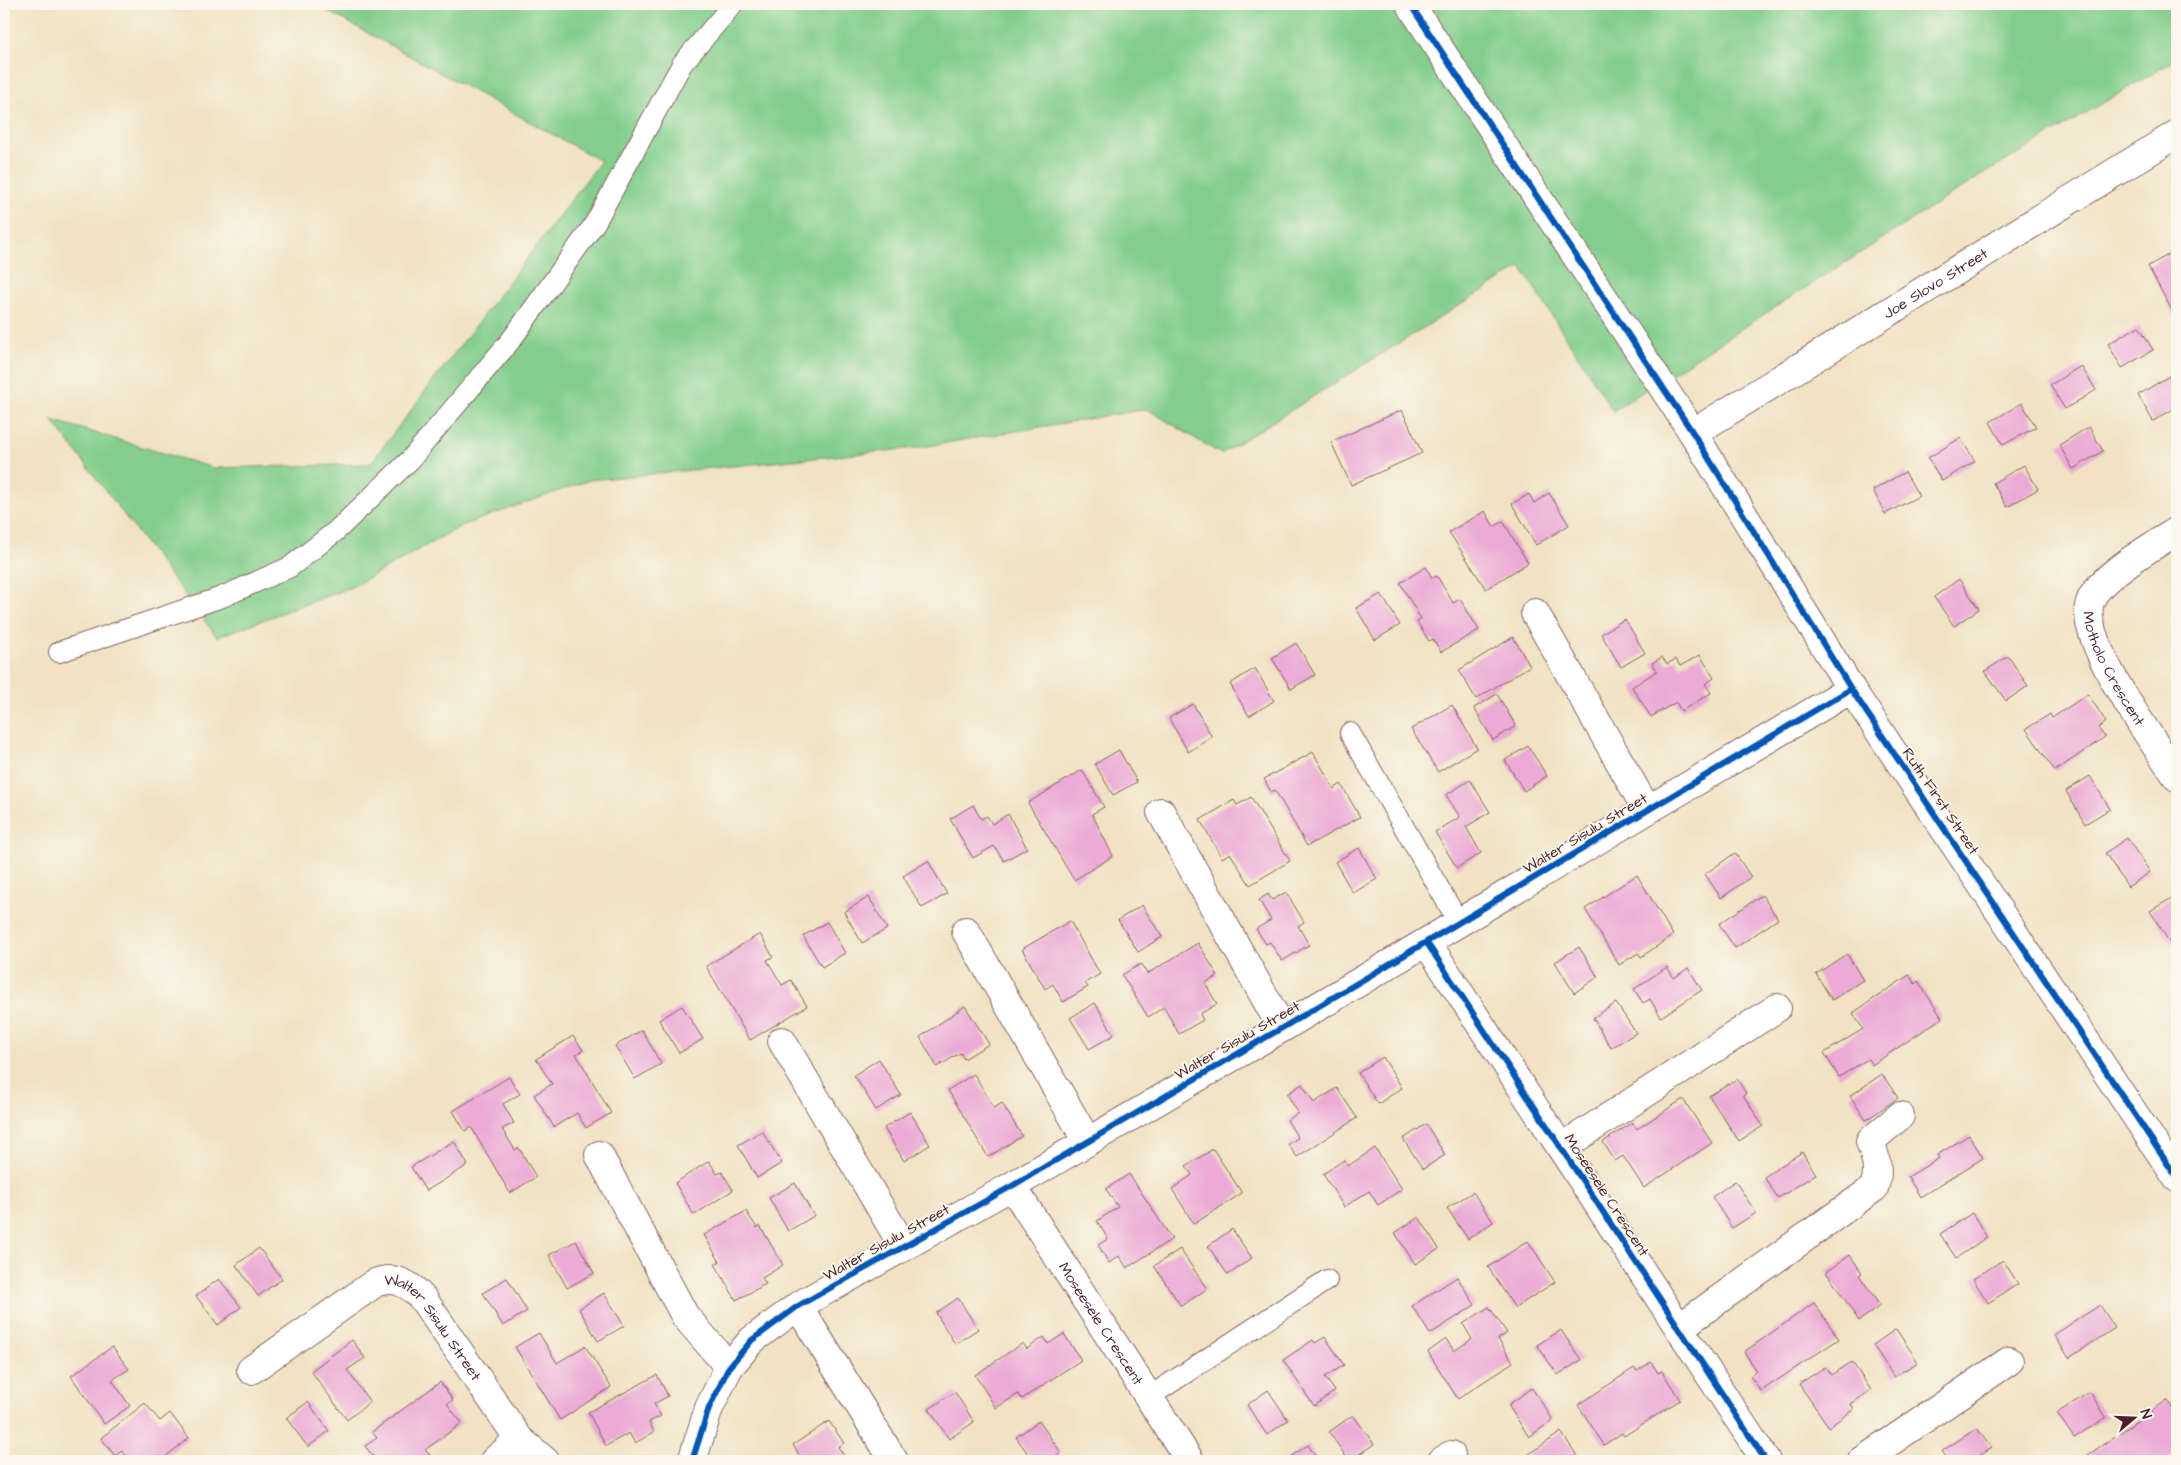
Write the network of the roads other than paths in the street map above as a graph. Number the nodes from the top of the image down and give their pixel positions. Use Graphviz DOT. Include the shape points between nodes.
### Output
graph roads {
  1 [pos="733,4"];
  2 [pos="1410,4"];
  3 [pos="2177,134"];
  4 [pos="1693,433"];
  5 [pos="2177,530"];
  6 [pos="1535,613"];
  7 [pos="59,652"];
  8 [pos="1851,689"];
  9 [pos="1350,733"];
  10 [pos="2177,778"];
  11 [pos="1648,810"];
  12 [pos="1160,812"];
  13 [pos="1459,923"];
  14 [pos="966,931"];
  15 [pos="1427,943"];
  16 [pos="1777,1008"];
  17 [pos="1282,1028"];
  18 [pos="782,1041"];
  19 [pos="1900,1116"];
  20 [pos="1087,1141"];
  21 [pos="1561,1148"];
  22 [pos="599,1155"];
  23 [pos="2177,1178"];
  24 [pos="1012,1186"];
  25 [pos="903,1246"];
  26 [pos="1328,1280"];
  27 [pos="798,1306"];
  28 [pos="1679,1328"];
  29 [pos="2010,1361"];
  30 [pos="729,1366"];
  31 [pos="251,1370"];
  32 [pos="1149,1397"];
  33 [pos="520,1439"];
  34 [pos="494,1461"];
  35 [pos="545,1461"];
  36 [pos="692,1461"];
  37 [pos="894,1461"];
  38 [pos="1190,1461"];
  39 [pos="1766,1461"];
  40 [pos="1862,1461"];
  1 -- 7 [label="lane" via="682,64 594,223 523,324 404,466 336,531 290,567 222,597"];
  2 -- 4 [label="street, Ruth First Street"];
  3 -- 4 [label="street, Joe Slovo Street"];
  4 -- 8 [label="street, Ruth First Street"];
  5 -- 10 [label="street, Motholo Crescent" via="2125,564 2101,586 2089,606 2091,626 2102,658"];
  6 -- 11 [label="street, Walter Sisulu Street"];
  8 -- 11 [label="street, Walter Sisulu Street"];
  8 -- 23 [label="street, Ruth First Street"];
  9 -- 13 [label="lane"];
  11 -- 13 [label="street, Walter Sisulu Street"];
  12 -- 17 [label="street, Walter Sisulu Street"];
  13 -- 15 [label="street, Walter Sisulu Street"];
  14 -- 20 [label="street"];
  15 -- 17 [label="street, Walter Sisulu Street"];
  15 -- 21 [label="street, Moseesele Crescent"];
  16 -- 21 [label="street"];
  17 -- 20 [label="street, Walter Sisulu Street"];
  18 -- 25 [label="street, Walter Sisulu Street"];
  19 -- 28 [label="street" via="1870,1141 1878,1163 1874,1188"];
  20 -- 24 [label="street, Walter Sisulu Street"];
  21 -- 28 [label="street, Moseesele Crescent"];
  22 -- 30 [label="street" via="685,1316"];
  24 -- 25 [label="street, Walter Sisulu Street"];
  24 -- 32 [label="street, Moseesele Crescent"];
  25 -- 27 [label="street, Walter Sisulu Street"];
  26 -- 32 [label="lane"];
  27 -- 30 [label="street, Walter Sisulu Street" via="752,1340"];
  27 -- 37 [label="street"];
  28 -- 39 [label="street, Moseesele Crescent"];
  29 -- 40 [label="street"];
  30 -- 36 [label="street, Walter Sisulu Street" via="709,1408"];
  31 -- 33 [label="street, Walter Sisulu Street" via="375,1283 385,1279 397,1280 423,1299"];
  32 -- 38 [label="street, Moseesele Crescent"];
  33 -- 34 [label="street"];
  33 -- 35 [label="street, Walter Sisulu Street"];
}
